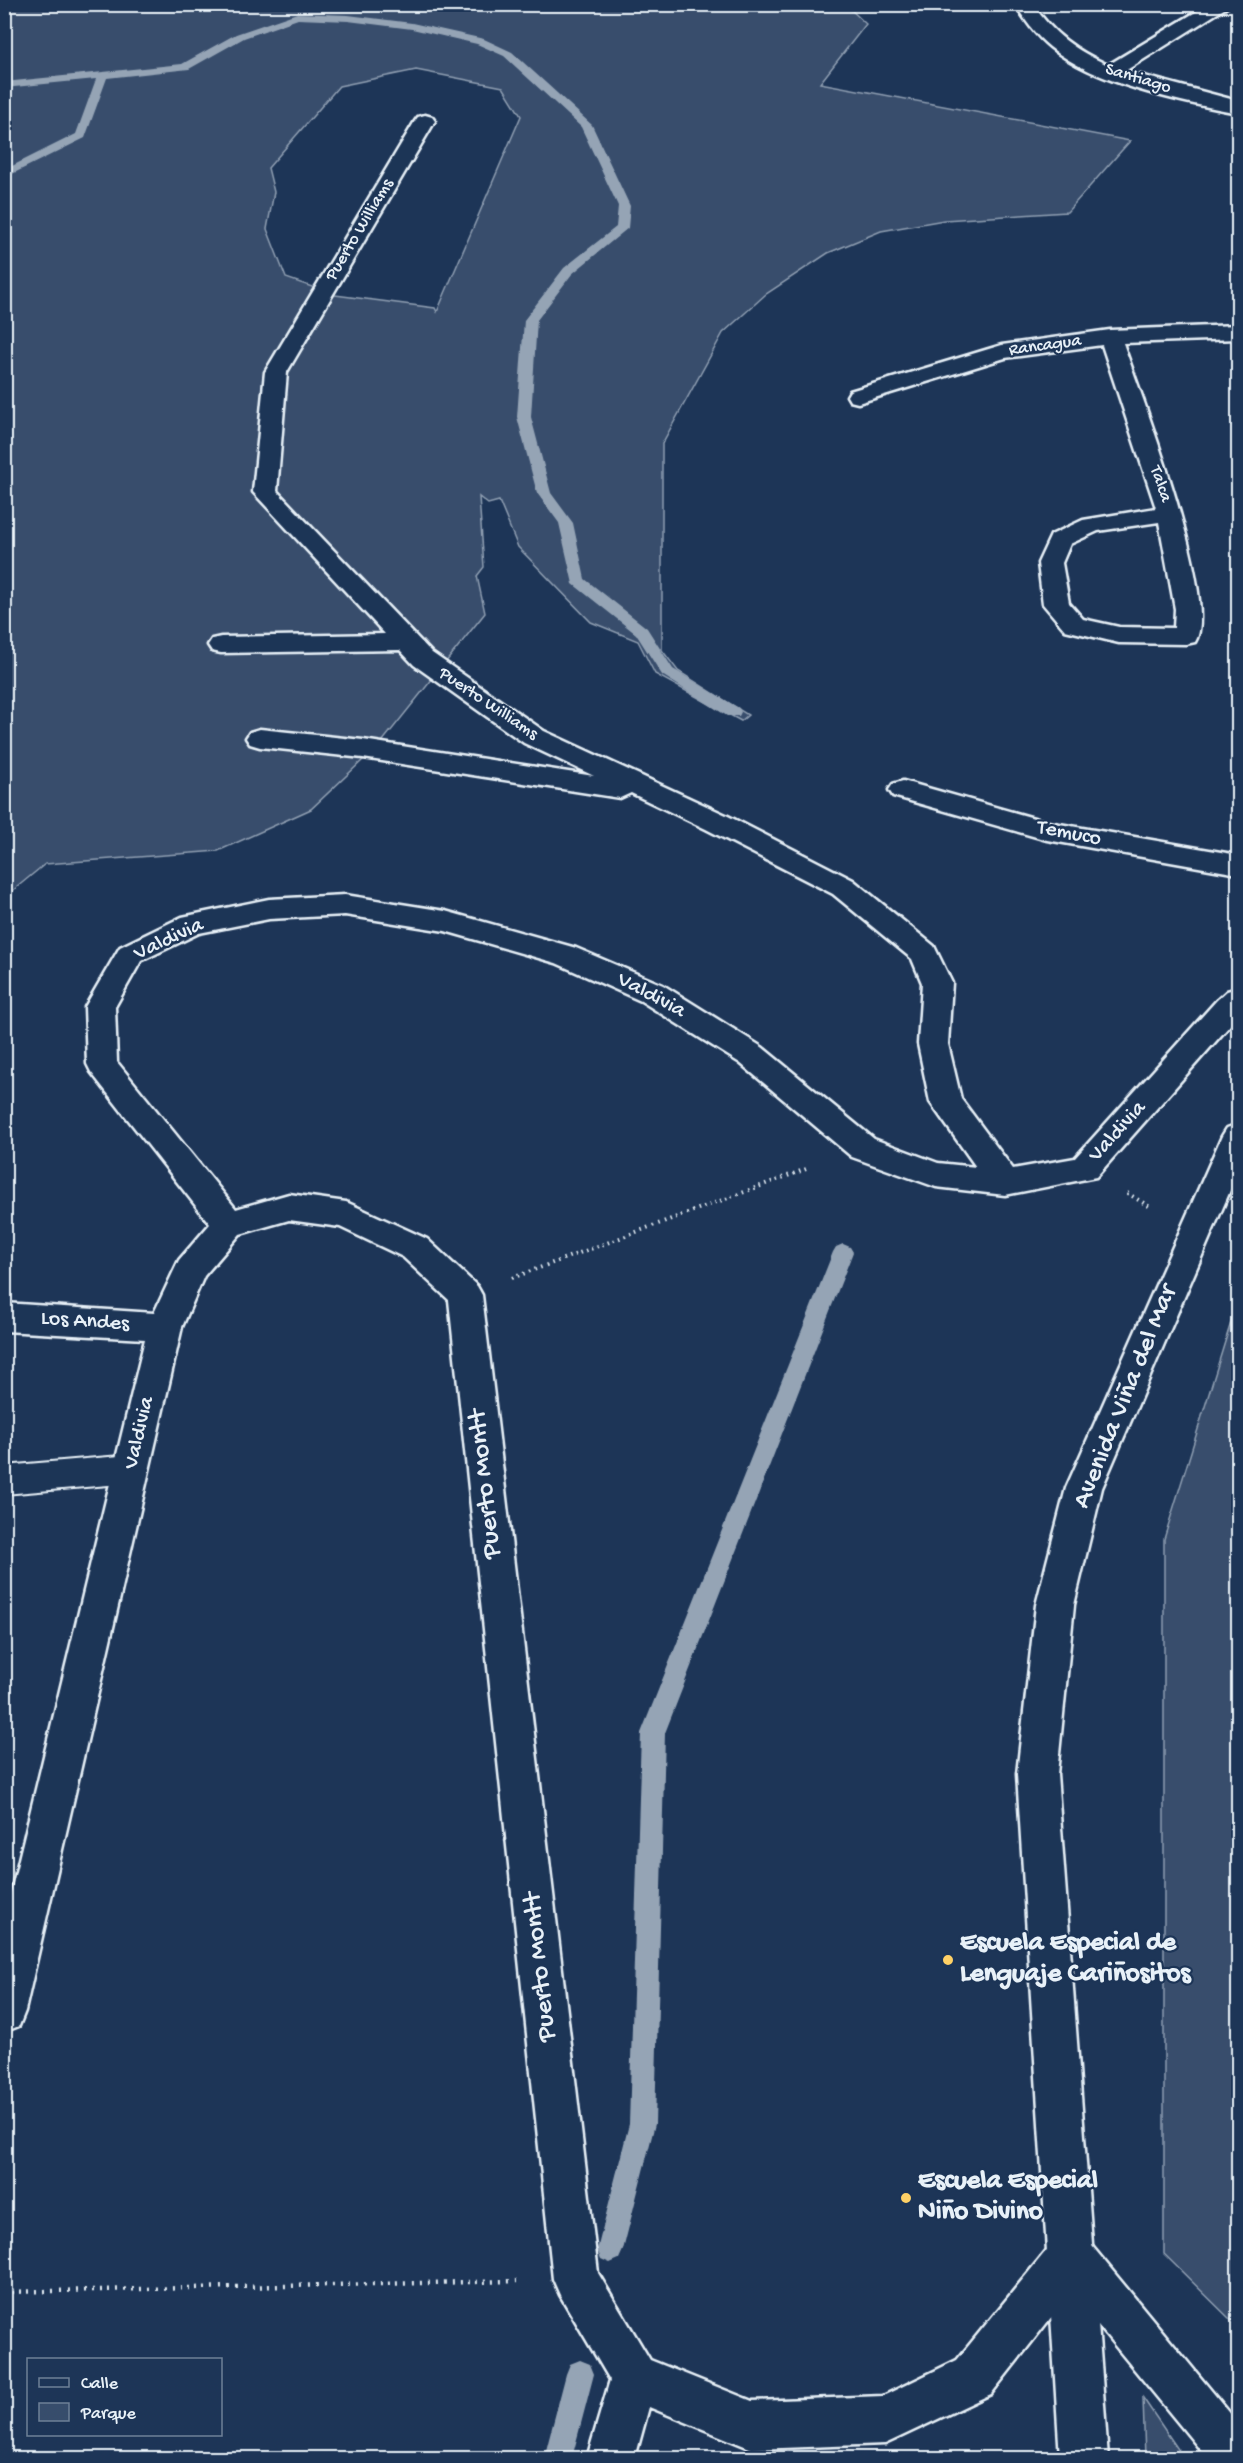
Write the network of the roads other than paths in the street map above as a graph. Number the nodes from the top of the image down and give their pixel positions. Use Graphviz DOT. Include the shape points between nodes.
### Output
graph roads {
  1 [pos="1024,4"];
  2 [pos="1223,4"];
  3 [pos="1109,73"];
  4 [pos="1239,107"];
  5 [pos="426,121"];
  6 [pos="1239,332"];
  7 [pos="1110,337"];
  8 [pos="858,396"];
  9 [pos="1170,513"];
  10 [pos="407,642"];
  11 [pos="221,645"];
  12 [pos="260,738"];
  13 [pos="903,790"];
  14 [pos="658,795"];
  15 [pos="1239,865"];
  16 [pos="1239,999"];
  17 [pos="1239,1136"];
  18 [pos="1005,1183"];
  19 [pos="229,1224"];
  20 [pos="4,1317"];
  21 [pos="165,1327"];
  22 [pos="132,1469"];
  23 [pos="4,1480"];
  24 [pos="4,2011"];
  25 [pos="1071,2256"];
  26 [pos="634,2377"];
  27 [pos="611,2458"];
  28 [pos="1084,2458"];
  29 [pos="1237,2458"];
  1 -- 3 [label="street, Santiago" via="1037,24 1060,46"];
  2 -- 3 [label="street"];
  3 -- 4 [label="street, Santiago"];
  5 -- 10 [label="street, Puerto Williams" via="276,372 265,492"];
  6 -- 7 [label="street, Rancagua"];
  7 -- 8 [label="street, Rancagua" via="1002,352"];
  7 -- 9 [label="street, Talca"];
  9 -- 9 [label="street, Talca" via="1092,525 1060,540 1050,564 1056,604 1074,625 1119,635 1186,636 1188,609"];
  10 -- 11 [label="street"];
  10 -- 14 [label="street, Puerto Williams" via="423,659 534,737"];
  12 -- 14 [label="street" via="363,749"];
  13 -- 15 [label="street, Temuco" via="1047,831"];
  14 -- 18 [label="street, Puerto Williams" via="843,887 924,953 937,983 933,1044 946,1102"];
  16 -- 18 [label="street, Valdivia" via="1086,1168"];
  17 -- 25 [label="street, Avenida Viña del Mar" via="1084,1488 1055,1605 1037,1774"];
  18 -- 19 [label="street, Valdivia" via="936,1175 863,1148 751,1055 652,993 566,955 446,921 345,905 269,909 192,924 130,954 100,1007 102,1064"];
  19 -- 21 [label="street, Valdivia" via="191,1269"];
  19 -- 26 [label="street, Puerto Montt" via="289,1207 346,1215 415,1248 465,1295 576,2279"];
  20 -- 21 [label="street, Los Andes"];
  21 -- 22 [label="street, Valdivia"];
  22 -- 23 [label="lane"];
  22 -- 24 [label="street, Valdivia"];
  25 -- 26 [label="street" via="974,2377 885,2421 752,2425"];
  25 -- 28 [label="street, Avenida Viña del Mar"];
  25 -- 29 [label="street"];
  26 -- 27 [label="street"];
}
